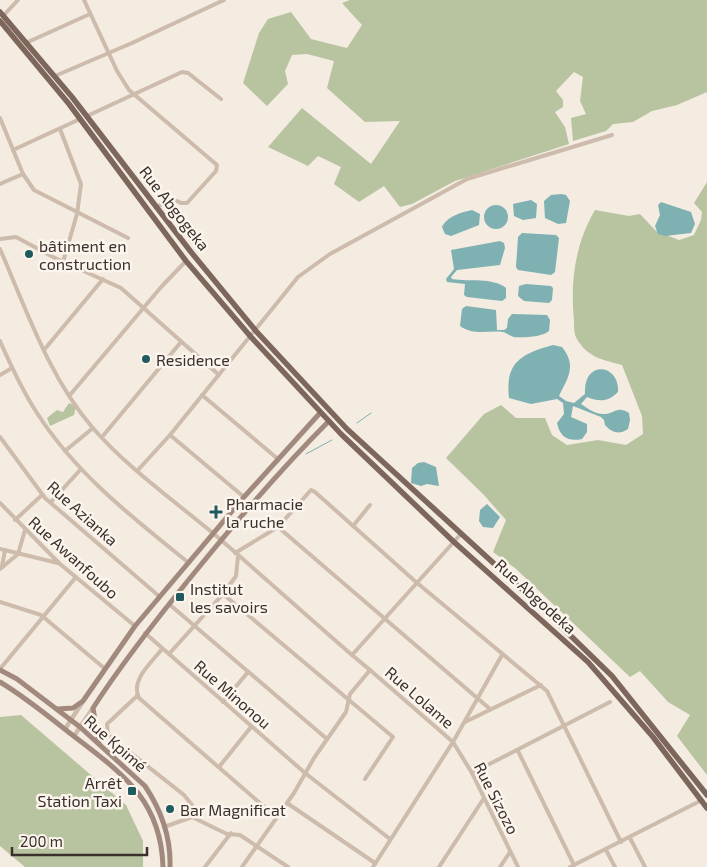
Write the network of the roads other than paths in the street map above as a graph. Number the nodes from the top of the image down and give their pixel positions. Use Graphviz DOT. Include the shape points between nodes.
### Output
graph roads {
  1 [pos="18,0"];
  2 [pos="84,0"];
  3 [pos="224,0"];
  4 [pos="90,14"];
  5 [pos="1,16"];
  6 [pos="28,42"];
  7 [pos="109,53"];
  8 [pos="54,76"];
  9 [pos="134,95"];
  10 [pos="221,99"];
  11 [pos="87,116"];
  12 [pos="0,118"];
  13 [pos="80,119"];
  14 [pos="60,129"];
  15 [pos="612,134"];
  16 [pos="13,150"];
  17 [pos="23,174"];
  18 [pos="0,184"];
  19 [pos="156,208"];
  20 [pos="77,214"];
  21 [pos="0,238"];
  22 [pos="128,238"];
  23 [pos="0,249"];
  24 [pos="186,261"];
  25 [pos="63,262"];
  26 [pos="103,279"];
  27 [pos="144,308"];
  28 [pos="256,331"];
  29 [pos="251,337"];
  30 [pos="0,341"];
  31 [pos="181,342"];
  32 [pos="44,350"];
  33 [pos="12,368"];
  34 [pos="0,375"];
  35 [pos="219,375"];
  36 [pos="70,395"];
  37 [pos="202,395"];
  38 [pos="326,407"];
  39 [pos="320,413"];
  40 [pos="334,416"];
  41 [pos="329,421"];
  42 [pos="93,428"];
  43 [pos="170,435"];
  44 [pos="0,437"];
  45 [pos="102,437"];
  46 [pos="65,451"];
  47 [pos="278,459"];
  48 [pos="81,469"];
  49 [pos="138,470"];
  50 [pos="42,495"];
  51 [pos="244,497"];
  52 [pos="51,502"];
  53 [pos="0,503"];
  54 [pos="370,505"];
  55 [pos="16,520"];
  56 [pos="278,526"];
  57 [pos="353,526"];
  58 [pos="25,530"];
  59 [pos="213,534"];
  60 [pos="460,535"];
  61 [pos="221,540"];
  62 [pos="454,542"];
  63 [pos="2,549"];
  64 [pos="18,554"];
  65 [pos="236,554"];
  66 [pos="190,563"];
  67 [pos="60,564"];
  68 [pos="1,567"];
  69 [pos="76,577"];
  70 [pos="416,582"];
  71 [pos="223,594"];
  72 [pos="160,597"];
  73 [pos="0,602"];
  74 [pos="168,604"];
  75 [pos="43,616"];
  76 [pos="384,619"];
  77 [pos="135,626"];
  78 [pos="194,626"];
  79 [pos="145,633"];
  80 [pos="162,649"];
  81 [pos="169,654"];
  82 [pos="352,655"];
  83 [pos="502,655"];
  84 [pos="104,668"];
  85 [pos="0,669"];
  86 [pos="370,670"];
  87 [pos="248,672"];
  88 [pos="0,682"];
  89 [pos="541,684"];
  90 [pos="138,695"];
  91 [pos="477,697"];
  92 [pos="83,701"];
  93 [pos="223,702"];
  94 [pos="348,702"];
  95 [pos="610,702"];
  96 [pos="93,708"];
  97 [pos="57,709"];
  98 [pos="490,709"];
  99 [pos="71,720"];
  100 [pos="465,722"];
  101 [pos="107,724"];
  102 [pos="95,725"];
  103 [pos="80,727"];
  104 [pos="252,727"];
  105 [pos="564,727"];
  106 [pos="65,729"];
  107 [pos="74,736"];
  108 [pos="327,739"];
  109 [pos="453,742"];
  110 [pos="99,744"];
  111 [pos="518,751"];
  112 [pos="219,767"];
  113 [pos="305,773"];
  114 [pos="472,773"];
  115 [pos="365,779"];
  116 [pos="707,795"];
  117 [pos="484,798"];
  118 [pos="702,800"];
  119 [pos="287,803"];
  120 [pos="707,808"];
  121 [pos="276,817"];
  122 [pos="192,818"];
  123 [pos="164,827"];
  124 [pos="229,834"];
  125 [pos="630,838"];
  126 [pos="390,839"];
  127 [pos="621,842"];
  128 [pos="255,846"];
  129 [pos="606,850"];
  130 [pos="510,852"];
  131 [pos="374,865"];
  132 [pos="572,866"];
  133 [pos="162,867"];
  134 [pos="170,867"];
  135 [pos="205,867"];
  136 [pos="242,867"];
  137 [pos="288,867"];
  138 [pos="439,867"];
  139 [pos="500,867"];
  140 [pos="518,867"];
  141 [pos="615,867"];
  142 [pos="645,867"];
  1 -- 5 [label="street"];
  2 -- 4 [label="street"];
  3 -- 7 [label="street"];
  4 -- 6 [label="street"];
  4 -- 7 [label="street"];
  5 -- 6 [label="main road, Rue Abgogeka"];
  5 -- 13 [label="main road, Rue Abgogeka"];
  6 -- 8 [label="main road, Rue Abgogeka"];
  7 -- 8 [label="street"];
  7 -- 9 [label="street" via="123,82"];
  8 -- 11 [label="main road, Rue Abgogeka"];
  9 -- 10 [label="street" via="182,72 188,73"];
  9 -- 11 [label="street"];
  9 -- 19 [label="street" via="196,145 218,168 187,203 171,198"];
  11 -- 19 [label="main road, Rue Abgogeka"];
  12 -- 16 [label="street"];
  13 -- 14 [label="street"];
  13 -- 24 [label="main road, Rue Abgogeka"];
  14 -- 16 [label="street"];
  14 -- 20 [label="street" via="80,177"];
  15 -- 28 [label="street" via="467,179 342,246 298,277"];
  16 -- 17 [label="street"];
  17 -- 18 [label="street"];
  17 -- 20 [label="street" via="34,190"];
  19 -- 28 [label="main road, Rue Abgogeka"];
  20 -- 22 [label="street"];
  20 -- 25 [label="street"];
  21 -- 25 [label="street" via="16,238"];
  23 -- 32 [label="street, Rue Lolame"];
  24 -- 27 [label="street"];
  24 -- 29 [label="main road, Rue Abgogeka"];
  25 -- 26 [label="street"];
  26 -- 27 [label="street" via="121,288"];
  26 -- 32 [label="street"];
  27 -- 31 [label="street"];
  27 -- 36 [label="street"];
  28 -- 29 [label="street"];
  28 -- 38 [label="main road, Rue Abgogeka"];
  29 -- 35 [label="street"];
  29 -- 39 [label="main road, Rue Abgogeka"];
  30 -- 33 [label="street"];
  31 -- 35 [label="street"];
  31 -- 45 [label="street"];
  32 -- 36 [label="street, Rue Lolame"];
  33 -- 34 [label="street"];
  33 -- 46 [label="street" via="36,412"];
  35 -- 37 [label="street"];
  36 -- 42 [label="street, Rue Lolame"];
  37 -- 43 [label="street"];
  37 -- 47 [label="street"];
  38 -- 39 [label="street"];
  38 -- 40 [label="main road, Rue Abgogeka"];
  39 -- 41 [label="main road, Rue Abgogeka"];
  39 -- 47 [label="main road"];
  40 -- 41 [label="street"];
  40 -- 60 [label="main road, Rue Abgodeka"];
  41 -- 61 [label="main road" via="292,458"];
  41 -- 62 [label="main road, Rue Abgodeka"];
  42 -- 45 [label="street, Rue Lolame"];
  42 -- 46 [label="street"];
  43 -- 49 [label="street"];
  43 -- 51 [label="street"];
  44 -- 50 [label="street, Rue Azianka"];
  45 -- 49 [label="street, Rue Lolame"];
  46 -- 48 [label="street"];
  47 -- 51 [label="main road"];
  48 -- 52 [label="street"];
  48 -- 66 [label="street" via="119,506"];
  49 -- 59 [label="street, Rue Lolame"];
  50 -- 52 [label="street, Rue Azianka"];
  50 -- 55 [label="street"];
  51 -- 59 [label="main road"];
  52 -- 72 [label="street, Rue Azianka"];
  53 -- 55 [label="street, Rue Awanfoubo"];
  54 -- 57 [label="street"];
  55 -- 58 [label="street, Rue Awanfoubo"];
  56 -- 57 [label="street" via="311,490"];
  56 -- 65 [label="street"];
  56 -- 76 [label="street"];
  57 -- 70 [label="street"];
  58 -- 64 [label="street"];
  58 -- 67 [label="street, Rue Awanfoubo"];
  59 -- 61 [label="street, Rue Lolame"];
  59 -- 66 [label="main road"];
  60 -- 62 [label="street"];
  60 -- 116 [label="main road, Rue Abgodeka" via="612,676"];
  61 -- 65 [label="street, Rue Lolame"];
  61 -- 74 [label="main road"];
  62 -- 70 [label="street"];
  62 -- 118 [label="main road, Rue Abgodeka" via="588,662"];
  63 -- 64 [label="street"];
  63 -- 68 [label="street"];
  64 -- 67 [label="street"];
  64 -- 68 [label="street"];
  65 -- 71 [label="street" via="238,572"];
  65 -- 82 [label="street, Rue Lolame"];
  66 -- 72 [label="main road"];
  67 -- 69 [label="street, Rue Awanfoubo"];
  69 -- 75 [label="street"];
  69 -- 77 [label="street, Rue Awanfoubo"];
  70 -- 76 [label="street"];
  70 -- 83 [label="street"];
  71 -- 78 [label="street"];
  71 -- 94 [label="street"];
  72 -- 77 [label="main road"];
  73 -- 75 [label="street"];
  74 -- 78 [label="street"];
  74 -- 79 [label="main road"];
  75 -- 84 [label="street"];
  75 -- 85 [label="street"];
  76 -- 82 [label="street"];
  76 -- 91 [label="street"];
  77 -- 84 [label="main road"];
  78 -- 81 [label="street"];
  78 -- 87 [label="street"];
  79 -- 80 [label="street, Rue Minonou"];
  79 -- 96 [label="main road"];
  80 -- 81 [label="street, Rue Minonou"];
  80 -- 90 [label="street" via="138,680"];
  81 -- 93 [label="street, Rue Minonou"];
  82 -- 86 [label="street, Rue Lolame"];
  83 -- 89 [label="street"];
  83 -- 91 [label="street"];
  84 -- 92 [label="main road"];
  85 -- 97 [label="main road, Rue Kpimé"];
  86 -- 94 [label="street" via="350,694"];
  86 -- 109 [label="street, Rue Lolame"];
  87 -- 93 [label="street"];
  87 -- 108 [label="street"];
  88 -- 106 [label="main road, Rue Kpimé"];
  89 -- 98 [label="street"];
  89 -- 105 [label="street" via="553,701"];
  90 -- 101 [label="street"];
  90 -- 112 [label="street"];
  91 -- 98 [label="street"];
  91 -- 100 [label="street"];
  92 -- 97 [label="main road" via="72,708"];
  92 -- 99 [label="street"];
  93 -- 104 [label="street, Rue Minonou"];
  94 -- 108 [label="street" via="346,712"];
  94 -- 115 [label="street" via="393,737"];
  95 -- 105 [label="street"];
  96 -- 102 [label="main road"];
  96 -- 103 [label="street"];
  97 -- 99 [label="main road, Rue Kpimé"];
  98 -- 100 [label="street"];
  99 -- 103 [label="main road, Rue Kpimé"];
  99 -- 106 [label="street"];
  100 -- 109 [label="street"];
  101 -- 102 [label="street"];
  101 -- 122 [label="street" via="108,735 188,800 193,808"];
  102 -- 110 [label="main road"];
  103 -- 107 [label="street"];
  103 -- 110 [label="main road, Rue Kpimé"];
  104 -- 112 [label="street"];
  104 -- 113 [label="street, Rue Minonou"];
  105 -- 111 [label="street"];
  105 -- 127 [label="street"];
  106 -- 107 [label="main road, Rue Kpimé"];
  107 -- 133 [label="main road, Rue Kpimé" via="110,763 140,794 157,829"];
  108 -- 113 [label="street"];
  109 -- 114 [label="street, Rue Sizozo"];
  109 -- 126 [label="street"];
  110 -- 123 [label="main road, Rue Kpimé" via="145,786"];
  111 -- 114 [label="street"];
  111 -- 132 [label="street"];
  112 -- 121 [label="street"];
  113 -- 119 [label="street"];
  113 -- 126 [label="street, Rue Minonou"];
  114 -- 117 [label="street, Rue Sizozo"];
  117 -- 130 [label="street, Rue Sizozo"];
  117 -- 138 [label="street"];
  118 -- 120 [label="main road, Rue Abgodeka"];
  118 -- 125 [label="street"];
  119 -- 121 [label="street"];
  119 -- 131 [label="street"];
  121 -- 128 [label="street"];
  122 -- 123 [label="street"];
  122 -- 124 [label="street"];
  123 -- 134 [label="main road, Rue Kpimé"];
  124 -- 128 [label="street" via="240,835"];
  124 -- 135 [label="street"];
  125 -- 127 [label="street"];
  125 -- 142 [label="street"];
  126 -- 131 [label="street"];
  127 -- 129 [label="street"];
  128 -- 136 [label="street"];
  128 -- 137 [label="street"];
  129 -- 132 [label="street"];
  129 -- 141 [label="street"];
  130 -- 139 [label="street"];
  130 -- 140 [label="street, Rue Sizozo"];
}
